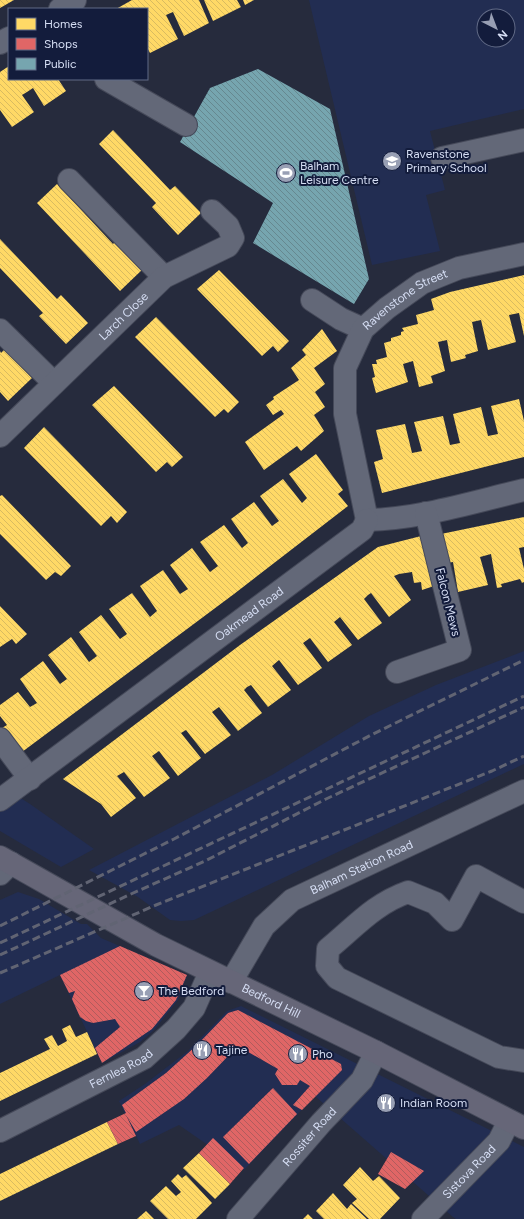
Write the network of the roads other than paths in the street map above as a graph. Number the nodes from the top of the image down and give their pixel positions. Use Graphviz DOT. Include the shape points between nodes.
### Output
graph roads {
  1 [pos="108,80"];
  2 [pos="186,125"];
  3 [pos="524,140"];
  4 [pos="442,158"];
  5 [pos="69,180"];
  6 [pos="212,210"];
  7 [pos="524,254"];
  8 [pos="164,277"];
  9 [pos="312,300"];
  10 [pos="364,329"];
  11 [pos="0,330"];
  12 [pos="54,383"];
  13 [pos="0,436"];
  14 [pos="524,490"];
  15 [pos="426,513"];
  16 [pos="367,520"];
  17 [pos="397,672"];
  18 [pos="0,739"];
  19 [pos="30,779"];
  20 [pos="524,791"];
  21 [pos="0,800"];
  22 [pos="4,865"];
  23 [pos="524,902"];
  24 [pos="210,972"];
  25 [pos="231,982"];
  26 [pos="376,1052"];
  27 [pos="524,1061"];
  28 [pos="517,1125"];
  29 [pos="0,1131"];
  30 [pos="238,1219"];
  31 [pos="423,1219"];
  1 -- 2 [label="street"];
  3 -- 4 [label="street"];
  5 -- 8 [label="street"];
  6 -- 8 [label="street, Larch Close" via="228,226 233,238 228,246"];
  7 -- 10 [label="street, Ravenstone Street" via="459,268 422,283 387,308"];
  8 -- 12 [label="street, Larch Close"];
  9 -- 10 [label="street" via="341,319"];
  10 -- 16 [label="street, Ravenstone Street" via="345,368 345,414"];
  11 -- 12 [label="street"];
  12 -- 13 [label="street, Larch Close"];
  14 -- 15 [label="street"];
  15 -- 16 [label="street"];
  15 -- 17 [label="street, Falcon Mews" via="460,650"];
  16 -- 19 [label="street, Oakmead Road" via="362,530"];
  18 -- 19 [label="street"];
  19 -- 21 [label="street, Oakmead Road"];
  20 -- 25 [label="street, Balham Station Road" via="292,900 264,926"];
  22 -- 24 [label="main road, Bedford Hill"];
  23 -- 27 [label="street" via="476,876 452,920 435,903 408,892 370,911 328,949 327,966 338,978 499,1056"];
  24 -- 25 [label="main road, Bedford Hill"];
  24 -- 29 [label="street, Fernlea Road" via="194,1008 176,1029 144,1058"];
  25 -- 26 [label="main road, Bedford Hill"];
  26 -- 28 [label="main road, Bedford Hill"];
  26 -- 30 [label="street, Rossiter Road" via="362,1080"];
  28 -- 31 [label="street, Sistova Road" via="498,1141"];
}
